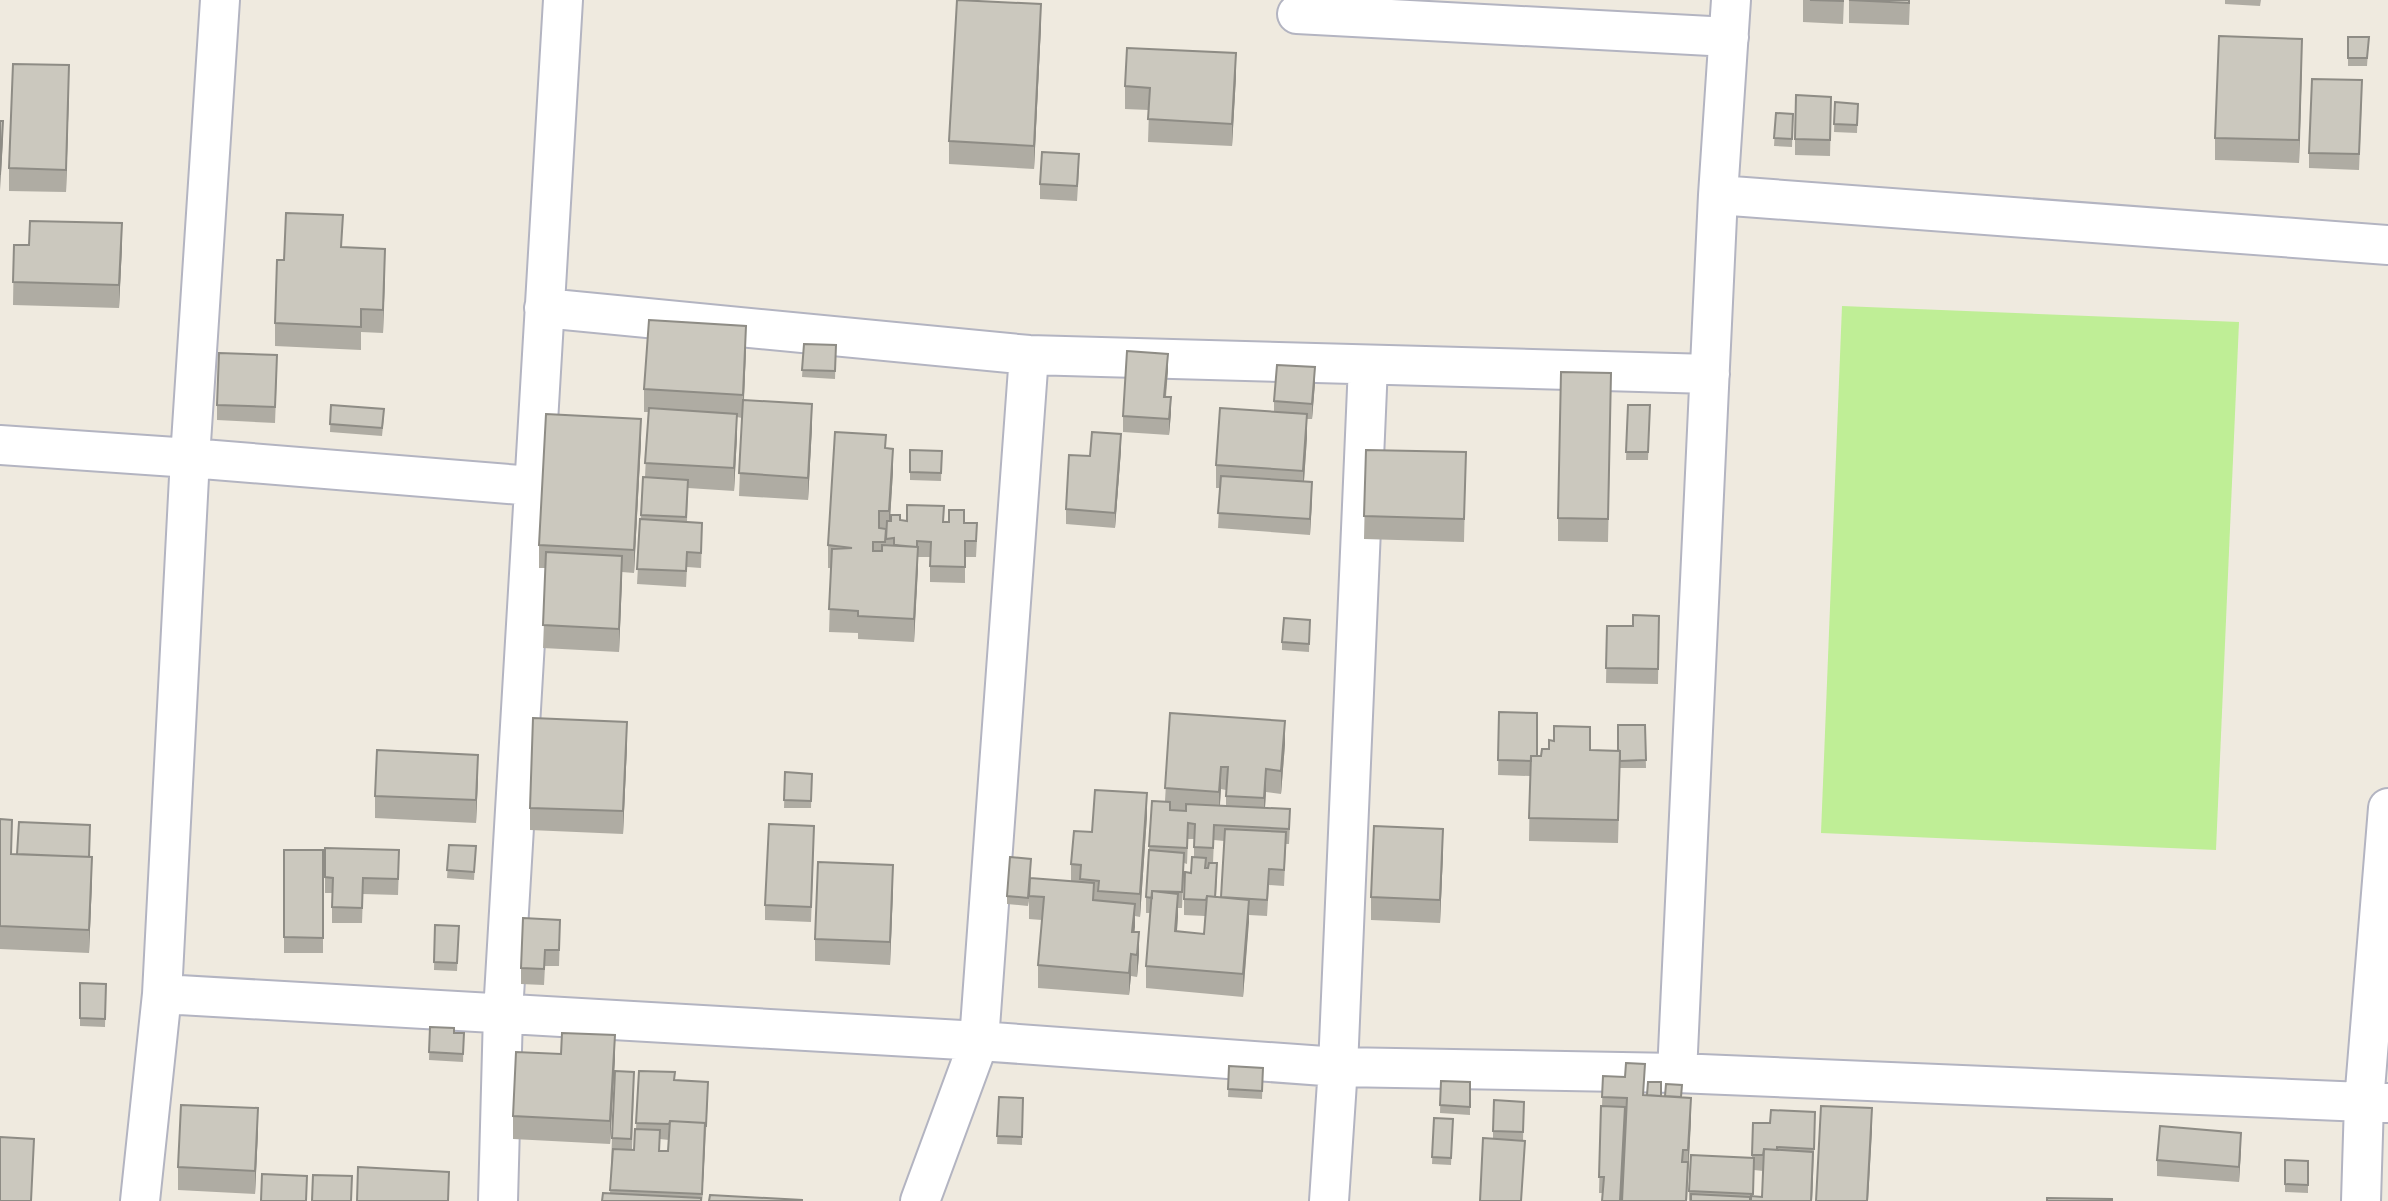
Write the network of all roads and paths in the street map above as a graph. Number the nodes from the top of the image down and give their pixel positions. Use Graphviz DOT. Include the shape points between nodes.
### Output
graph roads {
  1 [pos="220,0"];
  2 [pos="563,0"];
  3 [pos="1297,14"];
  4 [pos="1730,18"];
  5 [pos="1718,195"];
  6 [pos="2388,245"];
  7 [pos="544,308"];
  8 [pos="1029,355"];
  9 [pos="1368,365"];
  10 [pos="1710,374"];
  11 [pos="0,446"];
  12 [pos="190,458"];
  13 [pos="533,486"];
  14 [pos="2388,808"];
  15 [pos="162,994"];
  16 [pos="503,1013"];
  17 [pos="979,1041"];
  18 [pos="1338,1066"];
  19 [pos="1677,1073"];
  20 [pos="2376,1102"];
  21 [pos="140,1201"];
  22 [pos="498,1201"];
  23 [pos="920,1201"];
  24 [pos="1329,1201"];
  25 [pos="2361,1201"];
  1 -- 12 [label="street"];
  2 -- 7 [label="street"];
  3 -- 4 [label="street"];
  4 -- 5 [label="street"];
  5 -- 6 [label="street"];
  5 -- 10 [label="street"];
  7 -- 8 [label="street"];
  7 -- 13 [label="street"];
  8 -- 9 [label="street"];
  8 -- 17 [label="street"];
  9 -- 10 [label="street"];
  9 -- 18 [label="street"];
  10 -- 19 [label="street"];
  11 -- 12 [label="street"];
  12 -- 13 [label="street"];
  12 -- 15 [label="street"];
  13 -- 16 [label="street"];
  14 -- 20 [label="street"];
  15 -- 16 [label="street"];
  15 -- 21 [label="street"];
  16 -- 17 [label="street"];
  16 -- 22 [label="street"];
  17 -- 18 [label="street"];
  17 -- 23 [label="street"];
  18 -- 19 [label="street"];
  18 -- 24 [label="street"];
  19 -- 20 [label="street"];
  20 -- 25 [label="street"];
}
